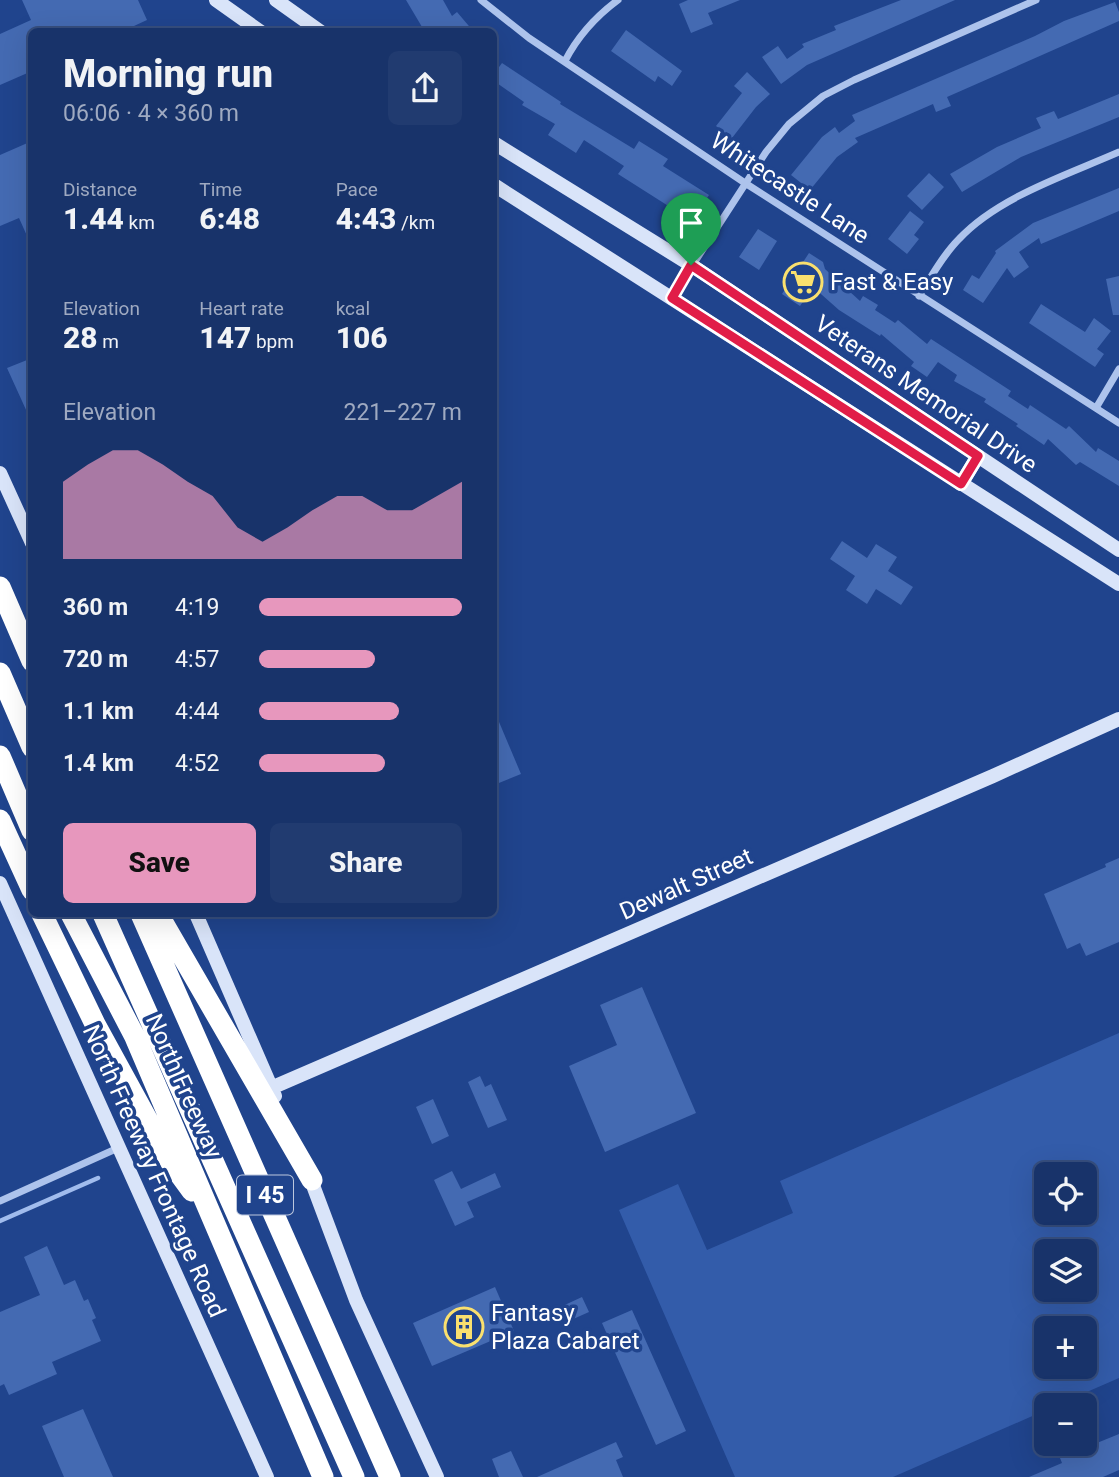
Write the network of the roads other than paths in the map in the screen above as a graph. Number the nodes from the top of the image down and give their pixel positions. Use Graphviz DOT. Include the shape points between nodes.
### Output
graph roads {
  1 [pos="216,0"];
  2 [pos="276,0"];
  3 [pos="481,0"];
  4 [pos="618,0"];
  5 [pos="1036,0"];
  6 [pos="255,28"];
  7 [pos="315,28"];
  8 [pos="565,61"];
  9 [pos="497,145"];
  10 [pos="1119,152"];
  11 [pos="745,183"];
  12 [pos="497,187"];
  13 [pos="691,265"];
  14 [pos="919,296"];
  15 [pos="672,298"];
  16 [pos="1119,369"];
  17 [pos="1096,408"];
  18 [pos="1119,423"];
  19 [pos="978,456"];
  20 [pos="0,473"];
  21 [pos="961,484"];
  22 [pos="28,535"];
  23 [pos="1119,550"];
  24 [pos="1119,584"];
  25 [pos="0,587"];
  26 [pos="28,652"];
  27 [pos="0,673"];
  28 [pos="1119,719"];
  29 [pos="28,738"];
  30 [pos="0,756"];
  31 [pos="0,820"];
  32 [pos="28,822"];
  33 [pos="28,881"];
  34 [pos="0,883"];
  35 [pos="43,917"];
  36 [pos="73,917"];
  37 [pos="104,917"];
  38 [pos="142,917"];
  39 [pos="160,917"];
  40 [pos="197,917"];
  41 [pos="271,1088"];
  42 [pos="118,1148"];
  43 [pos="312,1180"];
  44 [pos="0,1201"];
  45 [pos="215,1222"];
  46 [pos="267,1477"];
  47 [pos="323,1477"];
  48 [pos="354,1477"];
  49 [pos="390,1477"];
  50 [pos="437,1477"];
  1 -- 6 [label="main road"];
  2 -- 7 [label="main road"];
  3 -- 8 [label="street, Whitecastle Lane"];
  4 -- 8 [label="street" via="598,15"];
  5 -- 11 [label="street" via="823,96 789,124"];
  8 -- 11 [label="street, Whitecastle Lane"];
  9 -- 13 [label="main road, Veterans Memorial Drive"];
  10 -- 14 [label="street" via="985,217 959,238"];
  11 -- 13 [label="street"];
  11 -- 14 [label="street, Whitecastle Lane"];
  12 -- 15 [label="main road"];
  13 -- 15 [label="street"];
  13 -- 19 [label="main road, Veterans Memorial Drive"];
  14 -- 17 [label="street, Whitecastle Lane"];
  15 -- 21 [label="main road"];
  16 -- 17 [label="street"];
  17 -- 18 [label="street, Whitecastle Lane"];
  19 -- 21 [label="main road"];
  19 -- 23 [label="main road, Veterans Memorial Drive"];
  20 -- 22 [label="main road"];
  21 -- 24 [label="main road"];
  25 -- 26 [label="highway"];
  27 -- 29 [label="highway"];
  28 -- 41 [label="main road, Dewalt Street"];
  30 -- 32 [label="highway"];
  31 -- 33 [label="highway"];
  34 -- 42 [label="main road, North Freeway Frontage Road"];
  35 -- 45 [label="highway" via="170,1161"];
  36 -- 45 [label="highway, North Freeway / I 45" via="135,1037"];
  37 -- 48 [label="highway, North Freeway"];
  38 -- 49 [label="highway, North Freeway / I 45"];
  39 -- 43 [label="highway"];
  40 -- 41 [label="main road"];
  41 -- 43 [label="main road"];
  42 -- 44 [label="street"];
  42 -- 46 [label="main road, North Freeway Frontage Road"];
  43 -- 50 [label="main road" via="356,1300"];
  45 -- 47 [label="highway, North Freeway / I 45"];
}
